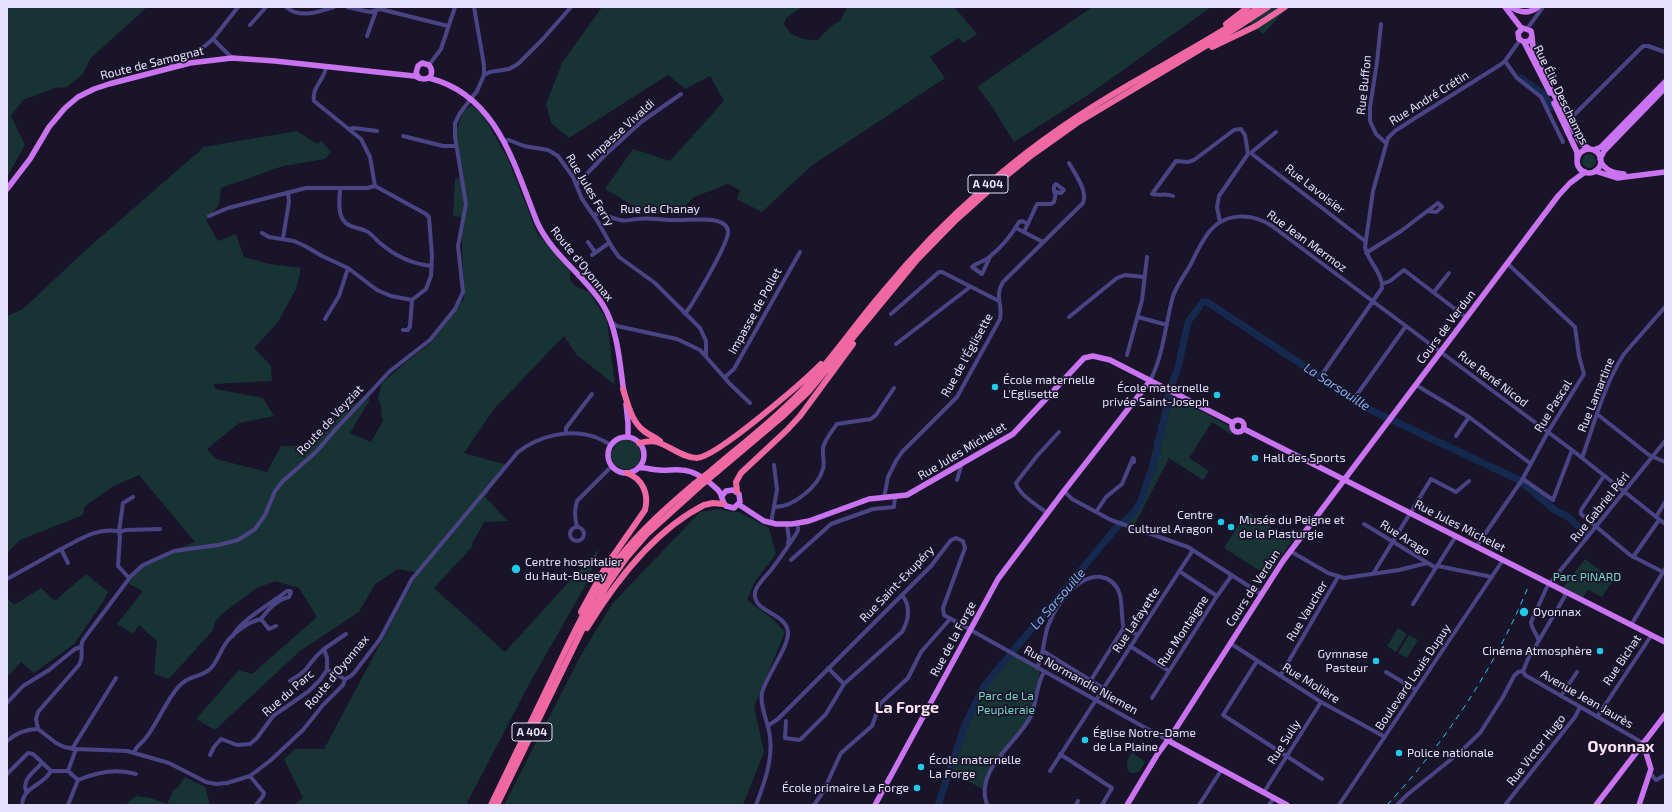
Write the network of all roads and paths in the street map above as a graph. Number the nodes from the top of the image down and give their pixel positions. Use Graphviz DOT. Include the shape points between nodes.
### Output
graph roads {
  1 [pos="238,7"];
  2 [pos="266,7"];
  3 [pos="286,7"];
  4 [pos="334,7"];
  5 [pos="347,7"];
  6 [pos="455,7"];
  7 [pos="474,7"];
  8 [pos="571,7"];
  9 [pos="1248,7"];
  10 [pos="1259,7"];
  11 [pos="1268,7"];
  12 [pos="1285,7"];
  13 [pos="1505,7"];
  14 [pos="1511,7"];
  15 [pos="1538,7"];
  16 [pos="1543,7"];
  17 [pos="379,9"];
  18 [pos="250,24"];
  19 [pos="1380,24"];
  20 [pos="448,26"];
  21 [pos="1525,29"];
  22 [pos="367,36"];
  23 [pos="1532,37"];
  24 [pos="214,39"];
  25 [pos="1522,41"];
  26 [pos="1665,52"];
  27 [pos="232,58"];
  28 [pos="1505,61"];
  29 [pos="1170,64"];
  30 [pos="171,67"];
  31 [pos="326,67"];
  32 [pos="431,67"];
  33 [pos="416,68"];
  34 [pos="398,75"];
  35 [pos="484,75"];
  36 [pos="419,78"];
  37 [pos="429,78"];
  38 [pos="1665,82"];
  39 [pos="448,84"];
  40 [pos="1665,88"];
  41 [pos="681,94"];
  42 [pos="471,98"];
  43 [pos="1568,121"];
  44 [pos="349,129"];
  45 [pos="377,131"];
  46 [pos="1276,132"];
  47 [pos="403,136"];
  48 [pos="504,141"];
  49 [pos="1563,142"];
  50 [pos="1386,143"];
  51 [pos="456,146"];
  52 [pos="1592,150"];
  53 [pos="1250,153"];
  54 [pos="1577,157"];
  55 [pos="1601,160"];
  56 [pos="1069,163"];
  57 [pos="1578,166"];
  58 [pos="1595,171"];
  59 [pos="1585,172"];
  60 [pos="1665,172"];
  61 [pos="1632,175"];
  62 [pos="1570,183"];
  63 [pos="576,185"];
  64 [pos="375,186"];
  65 [pos="340,188"];
  66 [pos="7,189"];
  67 [pos="288,192"];
  68 [pos="1056,192"];
  69 [pos="1173,196"];
  70 [pos="1428,211"];
  71 [pos="593,215"];
  72 [pos="209,216"];
  73 [pos="1220,222"];
  74 [pos="1028,224"];
  75 [pos="1016,228"];
  76 [pos="1024,232"];
  77 [pos="262,234"];
  78 [pos="283,238"];
  79 [pos="1365,241"];
  80 [pos="588,242"];
  81 [pos="1043,242"];
  82 [pos="609,243"];
  83 [pos="800,252"];
  84 [pos="1366,253"];
  85 [pos="990,257"];
  86 [pos="1147,257"];
  87 [pos="1508,264"];
  88 [pos="432,266"];
  89 [pos="348,268"];
  90 [pos="1449,273"];
  91 [pos="1144,277"];
  92 [pos="1382,284"];
  93 [pos="970,287"];
  94 [pos="1434,292"];
  95 [pos="888,293"];
  96 [pos="412,300"];
  97 [pos="999,301"];
  98 [pos="1373,302"];
  99 [pos="1665,307"];
  100 [pos="685,314"];
  101 [pos="891,314"];
  102 [pos="1069,317"];
  103 [pos="1138,317"];
  104 [pos="1467,318"];
  105 [pos="325,319"];
  106 [pos="610,321"];
  107 [pos="1167,325"];
  108 [pos="618,326"];
  109 [pos="1406,326"];
  110 [pos="403,330"];
  111 [pos="614,334"];
  112 [pos="841,344"];
  113 [pos="896,344"];
  114 [pos="1441,352"];
  115 [pos="1128,355"];
  116 [pos="706,356"];
  117 [pos="1323,373"];
  118 [pos="725,378"];
  119 [pos="1150,381"];
  120 [pos="1416,385"];
  121 [pos="894,388"];
  122 [pos="623,390"];
  123 [pos="592,394"];
  124 [pos="1356,396"];
  125 [pos="750,403"];
  126 [pos="1597,414"];
  127 [pos="1469,417"];
  128 [pos="1059,432"];
  129 [pos="1548,432"];
  130 [pos="566,434"];
  131 [pos="1456,436"];
  132 [pos="628,437"];
  133 [pos="1665,441"];
  134 [pos="639,443"];
  135 [pos="611,445"];
  136 [pos="671,449"];
  137 [pos="1572,450"];
  138 [pos="1652,457"];
  139 [pos="644,458"];
  140 [pos="1582,458"];
  141 [pos="1665,462"];
  142 [pos="962,463"];
  143 [pos="1131,463"];
  144 [pos="1531,464"];
  145 [pos="774,465"];
  146 [pos="612,466"];
  147 [pos="638,468"];
  148 [pos="715,470"];
  149 [pos="627,473"];
  150 [pos="1604,476"];
  151 [pos="957,480"];
  152 [pos="1345,480"];
  153 [pos="1469,480"];
  154 [pos="1521,481"];
  155 [pos="697,486"];
  156 [pos="728,490"];
  157 [pos="1064,491"];
  158 [pos="737,492"];
  159 [pos="1625,492"];
  160 [pos="722,496"];
  161 [pos="133,497"];
  162 [pos="894,497"];
  163 [pos="884,498"];
  164 [pos="1665,502"];
  165 [pos="724,504"];
  166 [pos="738,504"];
  167 [pos="775,507"];
  168 [pos="1096,512"];
  169 [pos="1047,513"];
  170 [pos="1410,513"];
  171 [pos="1658,518"];
  172 [pos="770,523"];
  173 [pos="798,524"];
  174 [pos="1364,524"];
  175 [pos="1665,524"];
  176 [pos="787,525"];
  177 [pos="577,527"];
  178 [pos="1596,528"];
  179 [pos="160,529"];
  180 [pos="119,532"];
  181 [pos="1456,536"];
  182 [pos="1392,542"];
  183 [pos="787,546"];
  184 [pos="1476,546"];
  185 [pos="61,549"];
  186 [pos="1193,550"];
  187 [pos="1290,551"];
  188 [pos="1633,557"];
  189 [pos="791,560"];
  190 [pos="1503,560"];
  191 [pos="68,563"];
  192 [pos="1427,563"];
  193 [pos="1437,567"];
  194 [pos="1179,571"];
  195 [pos="1664,571"];
  196 [pos="1373,574"];
  197 [pos="1232,575"];
  198 [pos="1338,577"];
  199 [pos="1492,577"];
  200 [pos="129,578"];
  201 [pos="7,579"];
  202 [pos="1550,584"];
  203 [pos="1564,591"];
  204 [pos="1261,594"];
  205 [pos="902,595"];
  206 [pos="1217,596"];
  207 [pos="1413,604"];
  208 [pos="261,619"];
  209 [pos="950,619"];
  210 [pos="1631,625"];
  211 [pos="276,626"];
  212 [pos="1124,627"];
  213 [pos="970,630"];
  214 [pos="346,634"];
  215 [pos="1138,635"];
  216 [pos="233,636"];
  217 [pos="1651,636"];
  218 [pos="1539,641"];
  219 [pos="1665,642"];
  220 [pos="1230,644"];
  221 [pos="1130,646"];
  222 [pos="81,647"];
  223 [pos="324,649"];
  224 [pos="1043,650"];
  225 [pos="568,658"];
  226 [pos="1257,661"];
  227 [pos="828,668"];
  228 [pos="1037,668"];
  229 [pos="327,670"];
  230 [pos="556,670"];
  231 [pos="1169,671"];
  232 [pos="1523,671"];
  233 [pos="1044,672"];
  234 [pos="1386,672"];
  235 [pos="1577,672"];
  236 [pos="1280,676"];
  237 [pos="116,678"];
  238 [pos="345,679"];
  239 [pos="1091,680"];
  240 [pos="290,681"];
  241 [pos="844,684"];
  242 [pos="1103,688"];
  243 [pos="1416,690"];
  244 [pos="1561,696"];
  245 [pos="1152,698"];
  246 [pos="1096,700"];
  247 [pos="1321,702"];
  248 [pos="7,703"];
  249 [pos="1580,707"];
  250 [pos="1665,715"];
  251 [pos="1597,717"];
  252 [pos="786,721"];
  253 [pos="769,725"];
  254 [pos="38,729"];
  255 [pos="1385,736"];
  256 [pos="1168,740"];
  257 [pos="7,741"];
  258 [pos="1643,743"];
  259 [pos="74,749"];
  260 [pos="134,753"];
  261 [pos="1060,754"];
  262 [pos="210,755"];
  263 [pos="1287,756"];
  264 [pos="41,764"];
  265 [pos="1222,769"];
  266 [pos="51,771"];
  267 [pos="68,771"];
  268 [pos="1050,771"];
  269 [pos="1650,773"];
  270 [pos="7,774"];
  271 [pos="136,774"];
  272 [pos="1665,775"];
  273 [pos="250,776"];
  274 [pos="1322,779"];
  275 [pos="78,780"];
  276 [pos="26,791"];
  277 [pos="1264,792"];
  278 [pos="1274,798"];
  279 [pos="22,805"];
  280 [pos="68,805"];
  281 [pos="256,805"];
  282 [pos="491,805"];
  283 [pos="497,805"];
  284 [pos="756,805"];
  285 [pos="814,805"];
  286 [pos="875,805"];
  287 [pos="987,805"];
  288 [pos="1102,805"];
  289 [pos="1127,805"];
  290 [pos="1199,805"];
  291 [pos="1269,805"];
  292 [pos="1287,805"];
  293 [pos="1339,805"];
  294 [pos="1397,805"];
  295 [pos="1506,805"];
  296 [pos="1596,805"];
  297 [pos="1639,805"];
  1 -- 24 [label="street"];
  2 -- 18 [label="street"];
  3 -- 4 [label="street" via="303,14"];
  5 -- 17 [label="street" via="364,12"];
  6 -- 20 [label="street"];
  7 -- 35 [label="street"];
  8 -- 35 [label="street" via="518,64"];
  9 -- 29 [label="highway"];
  10 -- 29 [label="highway, A 404"];
  11 -- 29 [label="highway, A 404" via="1236,28"];
  12 -- 29 [label="highway" via="1256,26"];
  13 -- 21 [label="main road"];
  14 -- 15 [label="main road" via="1525,12"];
  16 -- 21 [label="street"];
  17 -- 20 [label="street"];
  17 -- 22 [label="street"];
  19 -- 50 [label="street, Rue Buffon" via="1370,121 1376,134"];
  20 -- 32 [label="street" via="441,49"];
  21 -- 23 [label="main road" via="1530,31"];
  21 -- 25 [label="main road" via="1518,35"];
  23 -- 25 [label="main road" via="1528,41"];
  23 -- 43 [label="main road, Rue Élie Deschamps" via="1536,58"];
  24 -- 27 [label="street"];
  24 -- 30 [label="street" via="192,54 174,57"];
  25 -- 28 [label="street, Rue André Crétin"];
  25 -- 54 [label="main road, Rue Élie Deschamps" via="1564,122 1578,152"];
  26 -- 43 [label="street" via="1643,46"];
  27 -- 30 [label="main road, Route de Samognat"];
  27 -- 31 [label="main road, Route de Samognat"];
  28 -- 49 [label="street" via="1517,78 1541,97"];
  28 -- 50 [label="street, Rue André Crétin" via="1395,131"];
  29 -- 95 [label="highway, A 404" via="1083,119 1015,168 942,234"];
  29 -- 112 [label="highway, A 404" via="1072,121 1027,152 986,186 912,258"];
  30 -- 66 [label="main road, Route de Samognat" via="94,88 78,97 49,127 30,159"];
  31 -- 34 [label="main road, Route de Samognat"];
  31 -- 44 [label="street" via="314,92 314,101"];
  32 -- 33 [label="main road" via="422,63"];
  32 -- 37 [label="main road" via="432,74"];
  32 -- 39 [label="main road" via="434,74"];
  33 -- 34 [label="main road, Route de Samognat"];
  33 -- 36 [label="main road"];
  34 -- 36 [label="main road, Route de Samognat"];
  35 -- 42 [label="street"];
  36 -- 37 [label="main road"];
  37 -- 39 [label="main road"];
  38 -- 52 [label="main road" via="1601,147"];
  39 -- 42 [label="main road"];
  40 -- 55 [label="main road" via="1604,151"];
  41 -- 63 [label="street, Impasse Vivaldi" via="641,122"];
  42 -- 48 [label="main road, Route d'Oyonnax" via="488,116"];
  42 -- 51 [label="street" via="455,123"];
  43 -- 52 [label="main road, Rue Élie Deschamps" via="1582,144"];
  44 -- 45 [label="street"];
  44 -- 64 [label="street" via="365,145 372,165"];
  46 -- 53 [label="street"];
  47 -- 51 [label="street" via="443,146"];
  48 -- 63 [label="street, Rue Jules Ferry" via="509,140 553,152 567,168"];
  48 -- 106 [label="main road, Route d'Oyonnax" via="543,235 598,298"];
  50 -- 79 [label="street, Rue André Crétin" via="1373,192"];
  51 -- 200 [label="street, Route de Veyziat" via="466,204 458,246 463,292 455,308 430,340 390,371 316,452 283,481 255,529 232,542 182,549 163,555 143,565"];
  52 -- 54 [label="main road" via="1582,151"];
  52 -- 55 [label="main road" via="1597,152"];
  53 -- 69 [label="street" via="1244,132 1236,129 1194,160 1176,161 1152,194 1158,196 1166,193"];
  53 -- 73 [label="street" via="1219,196 1217,207"];
  53 -- 79 [label="street, Rue Lavoisier"];
  54 -- 57 [label="main road"];
  55 -- 58 [label="main road"];
  55 -- 61 [label="main road" via="1606,169 1612,172"];
  56 -- 81 [label="street, Rue de l'Églisette" via="1083,191 1084,200"];
  57 -- 59 [label="main road"];
  57 -- 62 [label="main road, Cours de Verdun"];
  58 -- 59 [label="main road"];
  58 -- 61 [label="main road" via="1617,178"];
  59 -- 62 [label="main road, Cours de Verdun"];
  60 -- 61 [label="main road"];
  62 -- 87 [label="main road, Cours de Verdun"];
  63 -- 71 [label="street, Rue Jules Ferry"];
  64 -- 65 [label="street"];
  64 -- 88 [label="street" via="429,217"];
  65 -- 67 [label="street" via="306,188"];
  65 -- 88 [label="street" via="340,212 344,221 369,233 399,257"];
  67 -- 72 [label="street" via="228,208"];
  67 -- 78 [label="street" via="289,202"];
  68 -- 74 [label="street" via="1051,204 1037,204"];
  70 -- 84 [label="street"];
  71 -- 82 [label="street, Rue Jules Ferry"];
  71 -- 100 [label="street, Rue de Chanay" via="625,221 709,219 726,226 729,232 726,242"];
  73 -- 98 [label="street, Rue Jean Mermoz" via="1240,216 1263,220"];
  73 -- 107 [label="street, Rue Jean Mermoz" via="1205,237 1174,295"];
  74 -- 75 [label="street" via="1019,222"];
  74 -- 76 [label="street"];
  75 -- 76 [label="street"];
  75 -- 85 [label="street"];
  76 -- 81 [label="street"];
  77 -- 78 [label="street"];
  78 -- 89 [label="street"];
  79 -- 84 [label="street, Rue André Crétin"];
  80 -- 82 [label="street, Rue Jules Ferry" via="594,253"];
  81 -- 97 [label="street, Rue de l'Églisette" via="1003,282 999,288"];
  82 -- 100 [label="street, Rue Jules Ferry" via="620,257 648,278"];
  83 -- 118 [label="street, Impasse de Pollet" via="734,369"];
  84 -- 92 [label="street, Rue André Crétin"];
  85 -- 85 [label="street" via="982,274 972,267 976,264"];
  86 -- 91 [label="street"];
  87 -- 104 [label="main road, Cours de Verdun"];
  87 -- 129 [label="street, Rue Pascal" via="1575,327 1584,376"];
  88 -- 96 [label="street" via="426,289"];
  89 -- 96 [label="street" via="377,290"];
  89 -- 105 [label="street" via="339,296"];
  90 -- 94 [label="street"];
  91 -- 102 [label="street" via="1117,278"];
  91 -- 103 [label="street"];
  92 -- 94 [label="street" via="1404,270"];
  92 -- 98 [label="street"];
  93 -- 97 [label="street"];
  93 -- 101 [label="street" via="938,272"];
  93 -- 113 [label="street"];
  94 -- 104 [label="street"];
  95 -- 148 [label="highway, A 404" via="809,391 777,422"];
  95 -- 158 [label="highway" via="800,416 739,476 736,482"];
  96 -- 110 [label="street" via="410,326 408,330"];
  97 -- 163 [label="street, Rue de l'Églisette" via="1000,319 957,397 902,452 891,470"];
  98 -- 109 [label="street, Rue Jean Mermoz"];
  98 -- 117 [label="street"];
  99 -- 126 [label="street, Rue Lamartine" via="1624,354"];
  100 -- 116 [label="street, Rue Jules Ferry" via="704,334"];
  103 -- 107 [label="street"];
  103 -- 115 [label="street"];
  104 -- 114 [label="main road, Cours de Verdun"];
  106 -- 108 [label="street"];
  106 -- 111 [label="main road, Route d'Oyonnax"];
  107 -- 119 [label="street, Rue Jean Mermoz" via="1159,362"];
  108 -- 111 [label="street"];
  108 -- 116 [label="street" via="684,342"];
  109 -- 114 [label="street, Rue Jean Mermoz"];
  109 -- 124 [label="street"];
  111 -- 122 [label="main road, Route d'Oyonnax"];
  112 -- 136 [label="highway" via="780,402 710,453 694,458"];
  112 -- 148 [label="highway, A 404" via="792,400"];
  114 -- 120 [label="main road, Cours de Verdun"];
  114 -- 129 [label="street, Rue René Nicod"];
  116 -- 118 [label="street"];
  118 -- 125 [label="street"];
  119 -- 142 [label="main road, Rue Jules Michelet" via="1103,357 1088,356 1013,434"];
  119 -- 152 [label="main road, Rue Jules Michelet" via="1233,423 1232,429 1235,432 1244,429"];
  119 -- 157 [label="main road, Rue de la Forge"];
  120 -- 127 [label="street"];
  120 -- 152 [label="main road, Cours de Verdun"];
  121 -- 167 [label="street" via="876,415 837,424 823,449 825,459 816,484 788,505"];
  122 -- 132 [label="main road, Route d'Oyonnax"];
  122 -- 136 [label="highway" via="639,427"];
  123 -- 130 [label="street" via="566,428"];
  126 -- 138 [label="street"];
  126 -- 140 [label="street, Rue Lamartine"];
  127 -- 131 [label="street"];
  127 -- 144 [label="street"];
  128 -- 169 [label="street" via="1016,483 1028,498"];
  129 -- 137 [label="street, Rue René Nicod"];
  129 -- 144 [label="street, Rue Pascal"];
  130 -- 135 [label="street, Route d'Oyonnax" via="588,435"];
  130 -- 238 [label="street, Route d'Oyonnax" via="544,438 518,452 412,579 380,639 354,673"];
  132 -- 134 [label="main road"];
  132 -- 135 [label="main road" via="618,439"];
  133 -- 138 [label="street, Rue Gabriel Péri"];
  134 -- 136 [label="highway" via="656,442"];
  134 -- 139 [label="main road"];
  135 -- 146 [label="main road" via="608,456"];
  137 -- 140 [label="street, Rue René Nicod"];
  137 -- 154 [label="street" via="1553,500"];
  138 -- 141 [label="street"];
  138 -- 159 [label="street, Rue Gabriel Péri"];
  139 -- 147 [label="main road"];
  139 -- 156 [label="main road" via="648,464 656,466 695,469"];
  140 -- 150 [label="street, Rue René Nicod"];
  142 -- 151 [label="street"];
  142 -- 162 [label="main road, Rue Jules Michelet" via="914,492"];
  143 -- 168 [label="street" via="1122,484 1106,497"];
  144 -- 154 [label="street, Rue Pascal"];
  145 -- 167 [label="street" via="777,490"];
  146 -- 149 [label="main road" via="620,472"];
  146 -- 177 [label="street" via="577,502"];
  147 -- 149 [label="main road"];
  147 -- 160 [label="main road" via="691,472 718,490"];
  148 -- 155 [label="highway, A 404, bridge"];
  149 -- 230 [label="highway" via="637,478 644,487 645,510 598,578"];
  150 -- 159 [label="street, Rue René Nicod"];
  150 -- 178 [label="street" via="1581,510 1581,514"];
  152 -- 170 [label="main road, Rue Jules Michelet"];
  152 -- 187 [label="main road, Cours de Verdun"];
  153 -- 170 [label="street" via="1456,492 1431,479"];
  154 -- 184 [label="street, Rue Pascal"];
  155 -- 225 [label="highway, A 404" via="657,524 618,568 595,605"];
  155 -- 230 [label="highway, A 404" via="654,520 619,558 589,604"];
  156 -- 158 [label="main road"];
  156 -- 160 [label="main road"];
  157 -- 168 [label="street" via="1072,499"];
  157 -- 169 [label="main road, Rue de la Forge"];
  158 -- 166 [label="main road" via="740,497"];
  159 -- 171 [label="street, Rue René Nicod"];
  159 -- 178 [label="street, Rue Gabriel Péri"];
  160 -- 165 [label="main road"];
  161 -- 180 [label="street" via="123,503"];
  162 -- 163 [label="main road, Rue Jules Michelet"];
  162 -- 189 [label="street" via="894,506 831,524"];
  163 -- 173 [label="main road, Rue Jules Michelet" via="860,502"];
  164 -- 171 [label="street"];
  165 -- 166 [label="main road" via="731,508"];
  165 -- 225 [label="highway" via="711,503 700,507 646,550 610,592"];
  166 -- 172 [label="main road, Rue Jules Michelet"];
  167 -- 172 [label="street"];
  168 -- 186 [label="street" via="1116,522"];
  169 -- 213 [label="main road, Rue de la Forge" via="998,579"];
  170 -- 181 [label="main road, Rue Jules Michelet"];
  170 -- 182 [label="street"];
  171 -- 175 [label="street, Rue René Nicod"];
  171 -- 188 [label="street"];
  172 -- 176 [label="main road, Rue Jules Michelet"];
  173 -- 176 [label="main road, Rue Jules Michelet"];
  173 -- 183 [label="street" via="797,532"];
  174 -- 182 [label="street, Rue Arago"];
  176 -- 183 [label="street"];
  178 -- 188 [label="street"];
  178 -- 202 [label="street, Rue Gabriel Péri"];
  179 -- 180 [label="street"];
  180 -- 185 [label="street" via="114,530 89,534"];
  180 -- 200 [label="street" via="118,566"];
  181 -- 184 [label="main road, Rue Jules Michelet"];
  181 -- 193 [label="street"];
  182 -- 192 [label="street, Rue Arago"];
  182 -- 196 [label="street"];
  183 -- 253 [label="street" via="778,562 758,585 756,592 759,605 783,621 788,632 786,642 762,694 762,706"];
  184 -- 190 [label="main road, Rue Jules Michelet"];
  185 -- 191 [label="street"];
  185 -- 201 [label="street"];
  186 -- 194 [label="street, Rue Lafayette"];
  186 -- 197 [label="street"];
  187 -- 198 [label="street"];
  187 -- 204 [label="main road, Cours de Verdun"];
  188 -- 195 [label="street"];
  190 -- 199 [label="street, Boulevard Louis Dupuy"];
  190 -- 202 [label="main road, Rue Jules Michelet"];
  192 -- 193 [label="street, Rue Arago"];
  192 -- 196 [label="street"];
  193 -- 199 [label="street, Rue Arago"];
  193 -- 207 [label="street"];
  194 -- 206 [label="street"];
  194 -- 215 [label="street, Rue Lafayette"];
  195 -- 210 [label="street"];
  196 -- 198 [label="street" via="1351,578"];
  197 -- 204 [label="street"];
  197 -- 206 [label="street, Rue Montaigne"];
  198 -- 236 [label="street, Rue Vaucher"];
  199 -- 243 [label="street, Boulevard Louis Dupuy"];
  200 -- 222 [label="street, Route de Veyziat" via="83,640"];
  202 -- 203 [label="main road, Rue Jules Michelet"];
  202 -- 218 [label="street, Rue Gabriel Péri" via="1531,622"];
  203 -- 210 [label="main road, Rue Jules Michelet"];
  203 -- 218 [label="street" via="1565,596"];
  204 -- 220 [label="main road, Cours de Verdun"];
  205 -- 209 [label="street, Rue Saint-Exupéry" via="931,566 951,540 960,538 965,548 942,610"];
  205 -- 227 [label="street, Rue Saint-Exupéry"];
  205 -- 241 [label="street" via="908,608 907,621 902,632"];
  206 -- 231 [label="street, Rue Montaigne"];
  208 -- 211 [label="street" via="269,629"];
  208 -- 216 [label="street" via="253,621"];
  208 -- 216 [label="street" via="272,607 292,595 291,591 287,591 248,620"];
  209 -- 213 [label="street"];
  209 -- 285 [label="street" via="921,652 908,678 880,704 872,726 841,753"];
  210 -- 217 [label="main road, Rue Jules Michelet"];
  212 -- 215 [label="street"];
  212 -- 224 [label="street" via="1122,599 1116,585 1104,577 1092,577 1072,589 1056,609 1048,626"];
  212 -- 239 [label="street"];
  213 -- 228 [label="street, Rue Normandie Niemen"];
  213 -- 286 [label="main road, Rue de la Forge"];
  214 -- 223 [label="street"];
  215 -- 221 [label="street, Rue Lafayette"];
  216 -- 260 [label="street" via="212,667 181,684"];
  217 -- 219 [label="main road, Rue Jules Michelet"];
  217 -- 251 [label="street, Rue Bichat"];
  218 -- 232 [label="street"];
  220 -- 226 [label="street, Rue Molière"];
  220 -- 256 [label="main road, Cours de Verdun"];
  221 -- 231 [label="street"];
  221 -- 242 [label="street, Rue Lafayette"];
  222 -- 248 [label="street, Route de Veyziat" via="23,686"];
  222 -- 254 [label="street" via="83,658 79,665 38,712"];
  223 -- 229 [label="street"];
  223 -- 240 [label="street" via="314,657 307,669"];
  224 -- 228 [label="street"];
  224 -- 239 [label="street"];
  225 -- 283 [label="highway, A 404"];
  226 -- 236 [label="street, Rue Molière"];
  226 -- 263 [label="street" via="1223,715"];
  227 -- 241 [label="street"];
  227 -- 253 [label="street, Rue Saint-Exupéry"];
  228 -- 233 [label="street, Rue Normandie Niemen"];
  229 -- 238 [label="street, Rue du Parc"];
  229 -- 262 [label="street, Rue du Parc" via="309,691 273,716 250,744 238,745 221,739"];
  230 -- 282 [label="highway, A 404"];
  231 -- 245 [label="street, Rue Montaigne"];
  232 -- 244 [label="street, Avenue Jean Jaurès" via="1525,675"];
  232 -- 294 [label="street" via="1514,676 1480,733"];
  233 -- 246 [label="street, Rue Normandie Niemen"];
  233 -- 287 [label="street" via="1040,678 1031,715 1004,751 986,781 984,790"];
  234 -- 243 [label="street"];
  235 -- 244 [label="street"];
  236 -- 247 [label="street, Rue Molière"];
  237 -- 259 [label="street"];
  238 -- 273 [label="street, Route d'Oyonnax" via="300,734"];
  239 -- 242 [label="street"];
  241 -- 252 [label="street" via="826,714 801,739 785,738"];
  242 -- 246 [label="street, Rue Lafayette"];
  243 -- 255 [label="street, Boulevard Louis Dupuy"];
  244 -- 249 [label="street, Avenue Jean Jaurès"];
  246 -- 256 [label="street, Rue Normandie Niemen"];
  246 -- 261 [label="street, Rue Lafayette"];
  247 -- 255 [label="street, Rue Molière"];
  247 -- 263 [label="street, Rue Sully"];
  249 -- 251 [label="street, Avenue Jean Jaurès"];
  249 -- 295 [label="street, Rue Victor Hugo" via="1575,717"];
  250 -- 258 [label="main road"];
  251 -- 258 [label="street, Avenue Jean Jaurès"];
  253 -- 284 [label="street" via="769,761"];
  254 -- 257 [label="street" via="28,729"];
  254 -- 259 [label="street, Route d'Oyonnax" via="56,743"];
  255 -- 293 [label="street, Boulevard Louis Dupuy"];
  256 -- 265 [label="main road, Rue Normandie Niemen"];
  256 -- 289 [label="main road, Cours de Verdun"];
  258 -- 269 [label="main road"];
  258 -- 296 [label="main road"];
  259 -- 260 [label="street, Route d'Oyonnax"];
  259 -- 267 [label="street"];
  260 -- 273 [label="street, Route d'Oyonnax" via="169,763 211,783 227,783"];
  261 -- 268 [label="street, Rue Lafayette"];
  261 -- 288 [label="street" via="1112,788"];
  263 -- 274 [label="street"];
  263 -- 277 [label="street, Rue Sully"];
  264 -- 266 [label="street"];
  264 -- 270 [label="street" via="33,754 28,753"];
  264 -- 276 [label="street" via="26,780"];
  265 -- 277 [label="main road, Rue Normandie Niemen"];
  265 -- 290 [label="street"];
  266 -- 267 [label="street"];
  266 -- 276 [label="street" via="39,784"];
  267 -- 275 [label="street"];
  269 -- 272 [label="street" via="1656,780"];
  269 -- 297 [label="main road"];
  271 -- 275 [label="street" via="101,772"];
  273 -- 281 [label="street" via="264,792"];
  275 -- 280 [label="street"];
  276 -- 279 [label="street"];
  277 -- 278 [label="main road, Rue Normandie Niemen"];
  278 -- 291 [label="street"];
  278 -- 292 [label="main road, Rue Normandie Niemen"];
}
